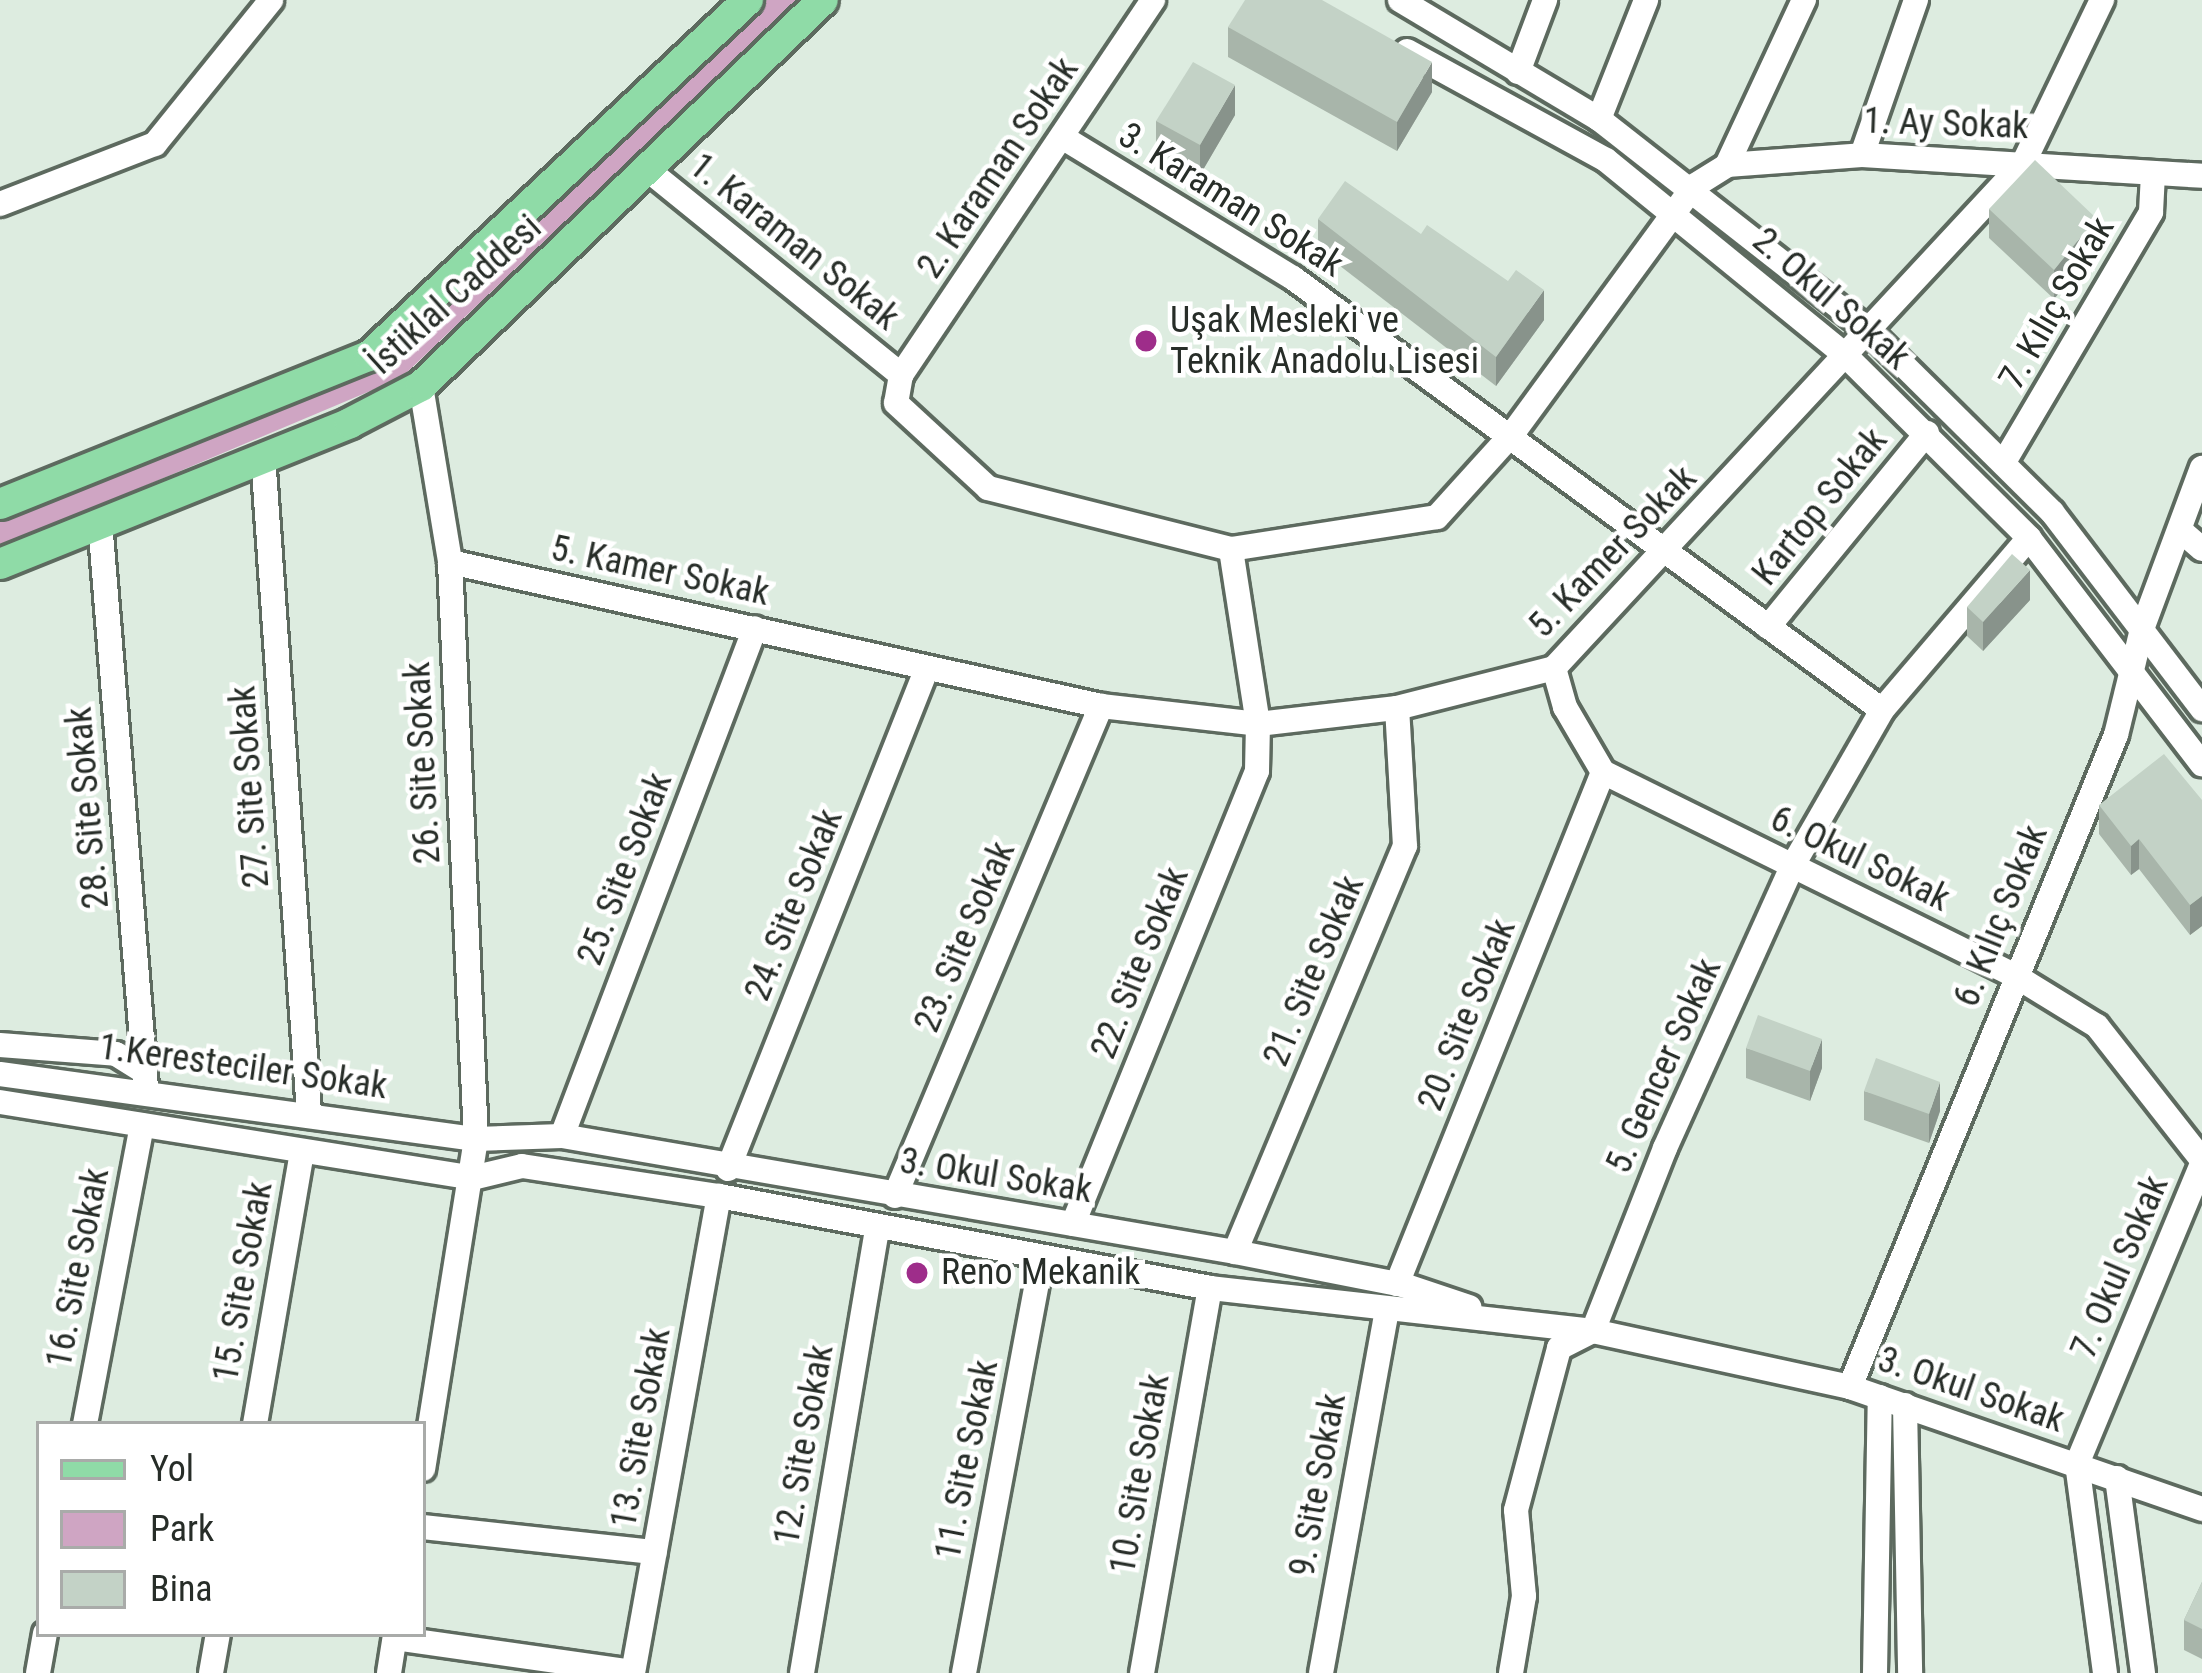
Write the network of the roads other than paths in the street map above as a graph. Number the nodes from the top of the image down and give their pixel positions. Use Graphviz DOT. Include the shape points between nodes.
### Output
graph roads {
  1 [pos="271,0"];
  2 [pos="748,0"];
  3 [pos="824,0"];
  4 [pos="1153,0"];
  5 [pos="1400,0"];
  6 [pos="1545,0"];
  7 [pos="1646,0"];
  8 [pos="1804,0"];
  9 [pos="1916,0"];
  10 [pos="2102,0"];
  11 [pos="1378,34"];
  12 [pos="1518,72"];
  13 [pos="1599,118"];
  14 [pos="1062,137"];
  15 [pos="1862,155"];
  16 [pos="2024,162"];
  17 [pos="1727,165"];
  18 [pos="648,170"];
  19 [pos="2153,173"];
  20 [pos="2202,176"];
  21 [pos="1694,186"];
  22 [pos="0,204"];
  23 [pos="1674,213"];
  24 [pos="1868,330"];
  25 [pos="1844,354"];
  26 [pos="901,375"];
  27 [pos="421,386"];
  28 [pos="1928,433"];
  29 [pos="1513,434"];
  30 [pos="263,456"];
  31 [pos="2004,462"];
  32 [pos="2202,468"];
  33 [pos="0,504"];
  34 [pos="100,522"];
  35 [pos="2180,530"];
  36 [pos="2029,538"];
  37 [pos="1231,549"];
  38 [pos="2202,549"];
  39 [pos="1668,554"];
  40 [pos="449,562"];
  41 [pos="0,564"];
  42 [pos="1768,627"];
  43 [pos="755,628"];
  44 [pos="2142,629"];
  45 [pos="927,668"];
  46 [pos="1554,668"];
  47 [pos="2133,673"];
  48 [pos="1101,706"];
  49 [pos="1397,708"];
  50 [pos="2202,709"];
  51 [pos="1882,710"];
  52 [pos="1258,724"];
  53 [pos="2202,764"];
  54 [pos="1603,772"];
  55 [pos="1793,865"];
  56 [pos="2014,975"];
  57 [pos="0,1045"];
  58 [pos="0,1074"];
  59 [pos="146,1080"];
  60 [pos="0,1102"];
  61 [pos="309,1112"];
  62 [pos="142,1125"];
  63 [pos="562,1136"];
  64 [pos="476,1139"];
  65 [pos="302,1152"];
  66 [pos="2202,1162"];
  67 [pos="728,1168"];
  68 [pos="472,1178"];
  69 [pos="719,1196"];
  70 [pos="895,1196"];
  71 [pos="1073,1225"];
  72 [pos="877,1229"];
  73 [pos="1235,1252"];
  74 [pos="1041,1261"];
  75 [pos="1397,1284"];
  76 [pos="1210,1288"];
  77 [pos="1387,1310"];
  78 [pos="1500,1317"];
  79 [pos="1593,1331"];
  80 [pos="1850,1387"];
  81 [pos="1893,1401"];
  82 [pos="86,1421"];
  83 [pos="255,1421"];
  84 [pos="426,1451"];
  85 [pos="2078,1464"];
  86 [pos="2117,1478"];
  87 [pos="2202,1509"];
  88 [pos="426,1527"];
  89 [pos="655,1552"];
  90 [pos="44,1637"];
  91 [pos="217,1637"];
  92 [pos="395,1637"];
  93 [pos="402,1637"];
  94 [pos="633,1672"];
  95 [pos="38,1673"];
  96 [pos="211,1673"];
  97 [pos="389,1673"];
  98 [pos="802,1673"];
  99 [pos="964,1673"];
  100 [pos="1142,1673"];
  101 [pos="1321,1673"];
  102 [pos="1511,1673"];
  103 [pos="1875,1673"];
  104 [pos="1910,1673"];
  105 [pos="2104,1673"];
  106 [pos="2144,1673"];
  1 -- 22 [label="street" via="154,144"];
  2 -- 33 [label="main road, İstiklal Caddesi" via="369,356"];
  3 -- 18 [label="main road, İstiklal Caddesi"];
  4 -- 14 [label="street, 2. Karaman Sokak"];
  5 -- 12 [label="street, 2. Okul Sokak"];
  6 -- 12 [label="street"];
  7 -- 13 [label="street"];
  8 -- 17 [label="street"];
  9 -- 15 [label="street"];
  10 -- 16 [label="street, 5. Kamer Sokak"];
  11 -- 23 [label="street, 2. Okul Sokak" via="1606,160"];
  12 -- 13 [label="street, 2. Okul Sokak"];
  13 -- 21 [label="street, 2. Okul Sokak"];
  14 -- 26 [label="street, 2. Karaman Sokak"];
  14 -- 29 [label="street, 3. Karaman Sokak" via="1293,278"];
  15 -- 16 [label="street, 1. Ay Sokak"];
  15 -- 17 [label="street, 1. Ay Sokak"];
  16 -- 19 [label="street, 1. Ay Sokak"];
  16 -- 24 [label="street, 5. Kamer Sokak"];
  17 -- 21 [label="street, 1. Ay Sokak"];
  18 -- 26 [label="street, 1. Karaman Sokak"];
  18 -- 27 [label="main road, İstiklal Caddesi"];
  19 -- 20 [label="street, 1. Ay Sokak"];
  19 -- 31 [label="street, 7. Kılıç Sokak" via="2151,212"];
  21 -- 23 [label="street, 1. Karaman Sokak"];
  21 -- 24 [label="street, 2. Okul Sokak"];
  23 -- 25 [label="street, 2. Okul Sokak"];
  23 -- 29 [label="street, 1. Karaman Sokak"];
  24 -- 25 [label="street, 5. Kamer Sokak"];
  24 -- 31 [label="street, 2. Okul Sokak"];
  25 -- 28 [label="street, 2. Okul Sokak"];
  25 -- 39 [label="street, 5. Kamer Sokak"];
  26 -- 37 [label="street, 1. Karaman Sokak" via="896,403 988,488"];
  27 -- 30 [label="main road, İstiklal Caddesi"];
  27 -- 40 [label="street, 26. Site Sokak"];
  28 -- 36 [label="street, 2. Okul Sokak"];
  28 -- 42 [label="street, Kartop Sokak"];
  29 -- 37 [label="street, 1. Karaman Sokak" via="1437,517"];
  29 -- 39 [label="street, 3. Karaman Sokak"];
  30 -- 34 [label="main road, İstiklal Caddesi"];
  30 -- 61 [label="street, 27. Site Sokak"];
  31 -- 44 [label="street, 2. Okul Sokak"];
  32 -- 35 [label="street, 6. Kılıç Sokak"];
  34 -- 41 [label="main road, İstiklal Caddesi"];
  34 -- 59 [label="street, 28. Site Sokak"];
  35 -- 38 [label="street"];
  35 -- 44 [label="street, 6. Kılıç Sokak"];
  36 -- 47 [label="street, 2. Okul Sokak"];
  36 -- 51 [label="street, 5. Gencer Sokak"];
  37 -- 52 [label="street, 22. Site Sokak"];
  39 -- 42 [label="street, 3. Karaman Sokak"];
  39 -- 46 [label="street, 5. Kamer Sokak"];
  40 -- 43 [label="street, 5. Kamer Sokak"];
  40 -- 64 [label="street, 26. Site Sokak"];
  42 -- 51 [label="street, 3. Karaman Sokak"];
  43 -- 45 [label="street, 5. Kamer Sokak"];
  43 -- 63 [label="street, 25. Site Sokak"];
  44 -- 47 [label="street, 6. Kılıç Sokak"];
  44 -- 50 [label="street, 2. Okul Sokak"];
  45 -- 48 [label="street, 5. Kamer Sokak"];
  45 -- 67 [label="street, 24. Site Sokak"];
  46 -- 49 [label="street, 5. Kamer Sokak"];
  46 -- 54 [label="street" via="1564,707"];
  47 -- 53 [label="street, 2. Okul Sokak"];
  47 -- 56 [label="street, 6. Kılıç Sokak" via="2116,735"];
  48 -- 52 [label="street, 5. Kamer Sokak"];
  48 -- 70 [label="street, 23. Site Sokak"];
  49 -- 52 [label="street, 5. Kamer Sokak"];
  49 -- 73 [label="street, 21. Site Sokak" via="1405,846"];
  51 -- 55 [label="street, 5. Gencer Sokak"];
  52 -- 71 [label="street, 22. Site Sokak" via="1257,771"];
  54 -- 55 [label="street, 6. Okul Sokak"];
  54 -- 75 [label="street, 20. Site Sokak"];
  55 -- 56 [label="street, 6. Okul Sokak"];
  55 -- 79 [label="street, 5. Gencer Sokak" via="1664,1148"];
  56 -- 66 [label="street, 6. Okul Sokak" via="2097,1026"];
  56 -- 80 [label="street, 6. Kılıç Sokak"];
  57 -- 59 [label="street" via="116,1054"];
  58 -- 59 [label="street, 1.Keresteciler Sokak"];
  59 -- 61 [label="street, 1.Keresteciler Sokak"];
  60 -- 62 [label="street, 1.Keresteciler Sokak"];
  61 -- 64 [label="street, 1.Keresteciler Sokak"];
  62 -- 65 [label="street, 1.Keresteciler Sokak"];
  62 -- 82 [label="street, 16. Site Sokak"];
  63 -- 64 [label="street, 3. Okul Sokak"];
  63 -- 67 [label="street, 3. Okul Sokak"];
  64 -- 68 [label="street, 26. Site Sokak"];
  65 -- 68 [label="street, 1.Keresteciler Sokak"];
  65 -- 83 [label="street, 15. Site Sokak"];
  66 -- 85 [label="street, 7. Okul Sokak"];
  67 -- 70 [label="street, 3. Okul Sokak"];
  68 -- 69 [label="street, 3. Okul Sokak" via="522,1166"];
  68 -- 84 [label="street, 26. Site Sokak"];
  69 -- 72 [label="street, 3. Okul Sokak"];
  69 -- 89 [label="street, 13. Site Sokak"];
  70 -- 71 [label="street, 3. Okul Sokak"];
  71 -- 73 [label="street, 3. Okul Sokak"];
  72 -- 74 [label="street, 3. Okul Sokak"];
  72 -- 98 [label="street, 12. Site Sokak"];
  73 -- 75 [label="street, 3. Okul Sokak"];
  74 -- 76 [label="street, 3. Okul Sokak"];
  74 -- 99 [label="street, 11. Site Sokak"];
  75 -- 78 [label="street, 3. Okul Sokak"];
  76 -- 77 [label="street, 3. Okul Sokak"];
  76 -- 100 [label="street, 10. Site Sokak"];
  77 -- 78 [label="street, 3. Okul Sokak"];
  77 -- 101 [label="street, 9. Site Sokak"];
  78 -- 79 [label="street, 3. Okul Sokak"];
  79 -- 80 [label="street, 3. Okul Sokak"];
  79 -- 102 [label="street, 5. Gencer Sokak" via="1559,1348 1516,1510 1524,1596"];
  80 -- 81 [label="street, 3. Okul Sokak"];
  81 -- 85 [label="street, 3. Okul Sokak"];
  81 -- 103 [label="street"];
  81 -- 104 [label="street"];
  85 -- 86 [label="street, 3. Okul Sokak"];
  85 -- 105 [label="street"];
  86 -- 87 [label="street, 3. Okul Sokak"];
  86 -- 106 [label="street"];
  88 -- 89 [label="street"];
  89 -- 94 [label="street, 13. Site Sokak"];
  90 -- 95 [label="street"];
  91 -- 96 [label="street"];
  92 -- 97 [label="street"];
  93 -- 94 [label="street"];
}
